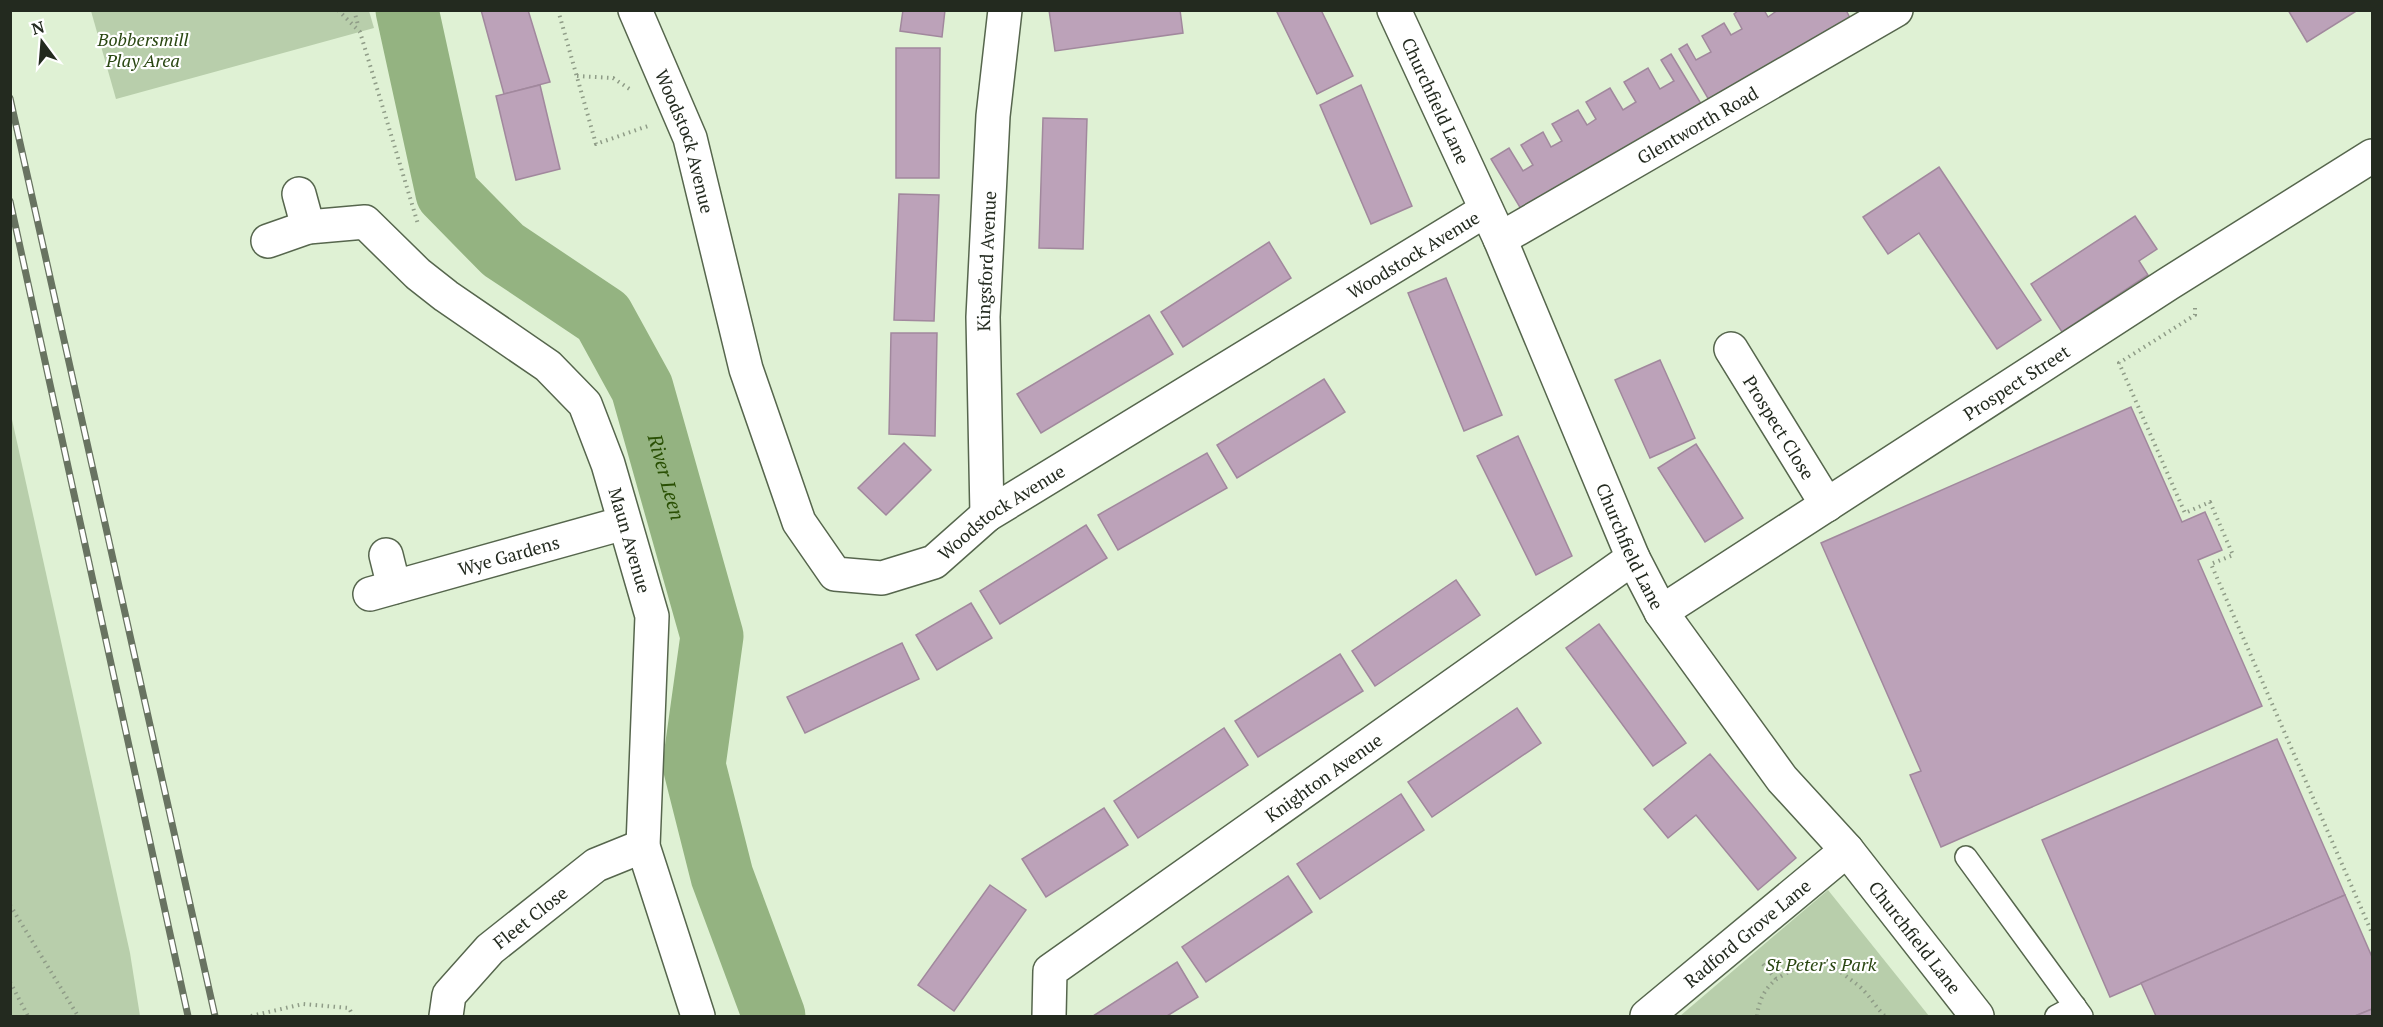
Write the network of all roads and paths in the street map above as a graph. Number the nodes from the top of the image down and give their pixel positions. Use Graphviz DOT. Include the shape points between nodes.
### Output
graph roads {
  1 [pos="338,10"];
  2 [pos="354,10"];
  3 [pos="558,10"];
  4 [pos="635,10"];
  5 [pos="1005,10"];
  6 [pos="1896,10"];
  7 [pos="1406,16"];
  8 [pos="358,25"];
  9 [pos="577,76"];
  10 [pos="635,94"];
  11 [pos="680,115"];
  12 [pos="2373,156"];
  13 [pos="299,194"];
  14 [pos="1486,210"];
  15 [pos="308,227"];
  16 [pos="1500,239"];
  17 [pos="268,241"];
  18 [pos="418,274"];
  19 [pos="1731,349"];
  20 [pos="2119,363"];
  21 [pos="1827,505"];
  22 [pos="987,515"];
  23 [pos="624,523"];
  24 [pos="386,555"];
  25 [pos="1633,558"];
  26 [pos="1661,612"];
  27 [pos="643,846"];
  28 [pos="1847,850"];
  29 [pos="1966,857"];
  30 [pos="10,904"];
  31 [pos="2373,933"];
  32 [pos="10,982"];
  33 [pos="2078,1011"];
  34 [pos="28,1017"];
  35 [pos="78,1017"];
  36 [pos="251,1017"];
  37 [pos="353,1017"];
  38 [pos="446,1017"];
  39 [pos="698,1017"];
  40 [pos="1049,1017"];
  41 [pos="1647,1017"];
  42 [pos="1757,1017"];
  43 [pos="1885,1017"];
  44 [pos="1977,1017"];
  45 [pos="2056,1017"];
  1 -- 18 [label="path" via="360,32 410,195 426,252"];
  2 -- 8 [label="path"];
  3 -- 9 [label="path"];
  4 -- 11 [label="street, Woodstock Avenue"];
  5 -- 22 [label="street, Kingsford Avenue" via="993,116 983,316"];
  6 -- 16 [label="street, Glentworth Road"];
  7 -- 14 [label="street, Churchfield Lane"];
  9 -- 10 [label="path" via="613,78"];
  9 -- 11 [label="path" via="596,144"];
  11 -- 22 [label="street, Woodstock Avenue" via="690,138 746,369 799,522 835,574 882,578 934,562"];
  12 -- 21 [label="street, Prospect Street"];
  13 -- 15 [label="street"];
  14 -- 16 [label="street, Churchfield Lane"];
  14 -- 22 [label="street, Woodstock Avenue"];
  15 -- 17 [label="street, Maun Avenue"];
  15 -- 18 [label="street, Maun Avenue" via="365,222"];
  16 -- 25 [label="street, Churchfield Lane"];
  18 -- 23 [label="street, Maun Avenue" via="548,366 585,404 608,464"];
  19 -- 21 [label="street, Prospect Close"];
  20 -- 31 [label="path" via="2185,513 2210,502 2233,555 2211,564"];
  21 -- 26 [label="street, Prospect Street"];
  23 -- 24 [label="street, Wye Gardens" via="382,590"];
  23 -- 27 [label="street, Maun Avenue" via="652,616"];
  25 -- 26 [label="street, Churchfield Lane"];
  25 -- 40 [label="street, Knighton Avenue" via="1050,971"];
  26 -- 28 [label="street, Churchfield Lane" via="1782,779"];
  27 -- 38 [label="street, Fleet Close" via="596,864 490,949 449,995"];
  27 -- 39 [label="street, Maun Avenue"];
  28 -- 41 [label="street, Radford Grove Lane"];
  28 -- 44 [label="street, Churchfield Lane"];
  29 -- 33 [label="lane"];
  30 -- 35 [label="path"];
  32 -- 34 [label="path"];
  33 -- 45 [label="lane"];
  36 -- 37 [label="path" via="303,1004 349,1008"];
  42 -- 43 [label="path" via="1758,1004 1776,979 1814,962 1827,963 1864,990"];
}
